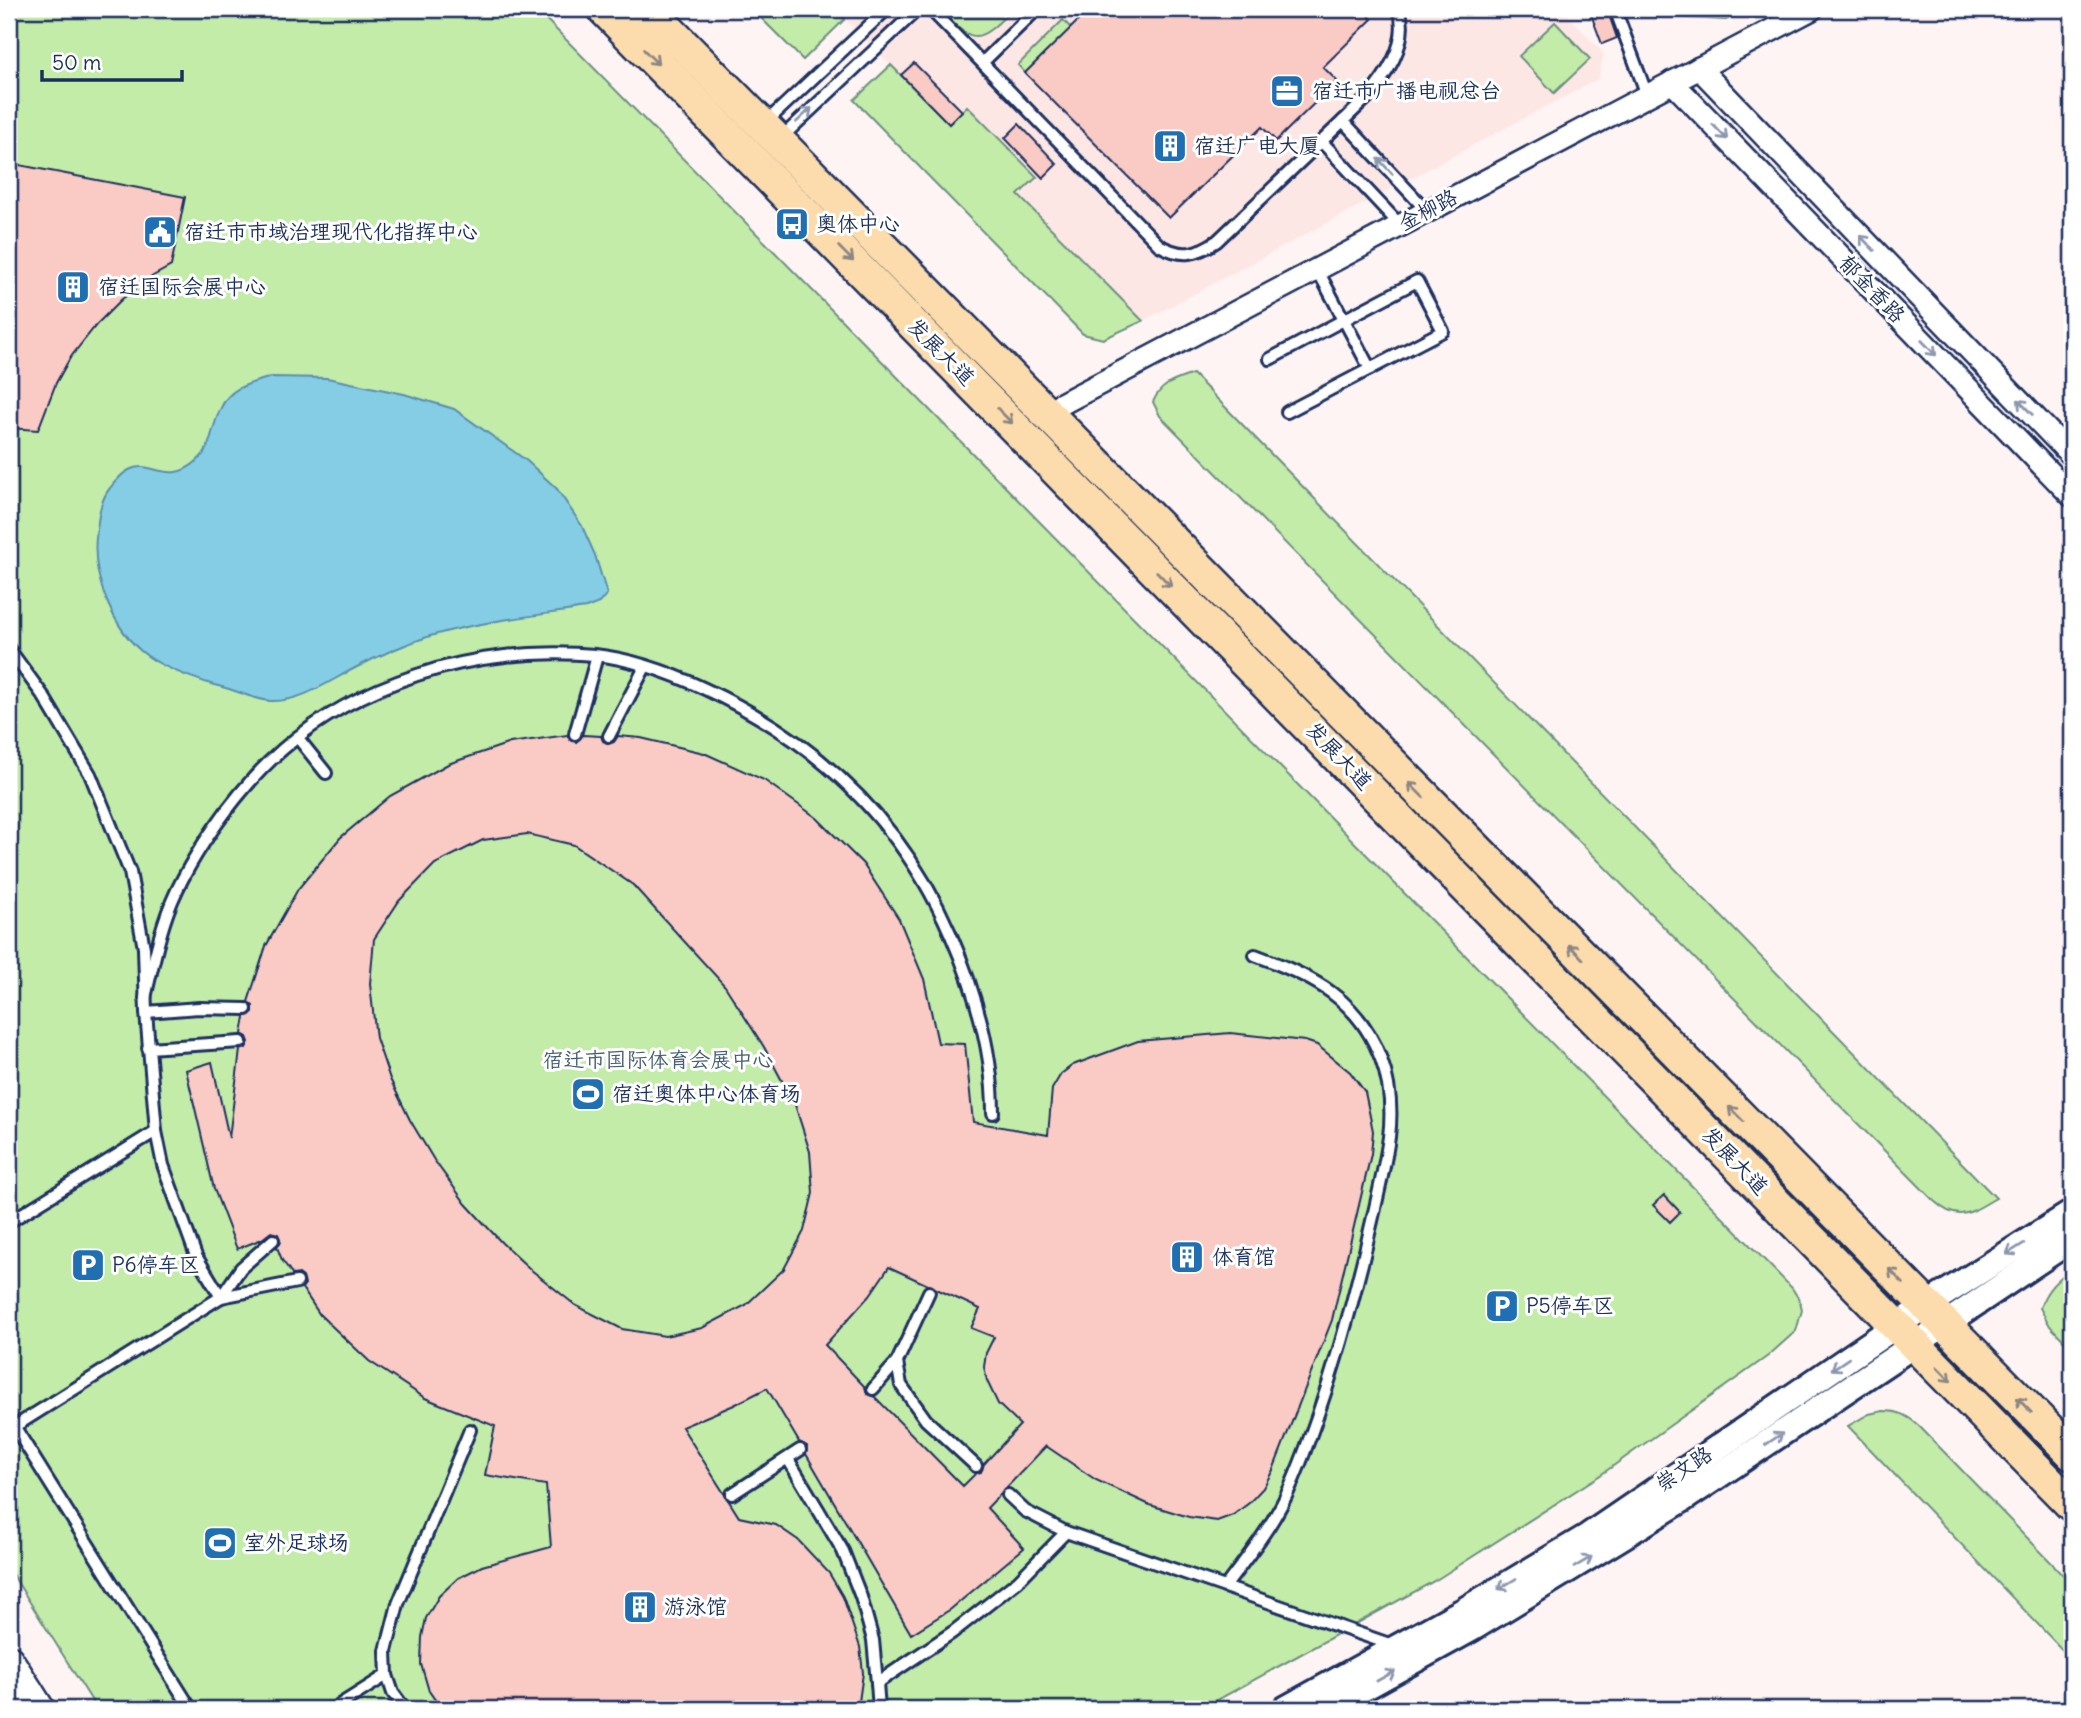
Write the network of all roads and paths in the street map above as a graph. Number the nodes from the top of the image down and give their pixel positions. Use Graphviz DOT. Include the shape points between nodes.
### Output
graph roads {
  1 [pos="604,9"];
  2 [pos="648,9"];
  3 [pos="866,9"];
  4 [pos="887,9"];
  5 [pos="918,9"];
  6 [pos="930,9"];
  7 [pos="1037,9"];
  8 [pos="1399,9"];
  9 [pos="1615,9"];
  10 [pos="1812,9"];
  11 [pos="876,19"];
  12 [pos="983,62"];
  13 [pos="1699,68"];
  14 [pos="1672,82"];
  15 [pos="1647,95"];
  16 [pos="1343,121"];
  17 [pos="1322,142"];
  18 [pos="758,144"];
  19 [pos="1427,211"];
  20 [pos="1400,225"];
  21 [pos="1317,269"];
  22 [pos="1344,320"];
  23 [pos="1270,359"];
  24 [pos="1370,369"];
  25 [pos="1044,412"];
  26 [pos="1287,412"];
  27 [pos="2072,456"];
  28 [pos="2072,496"];
  29 [pos="9,649"];
  30 [pos="597,656"];
  31 [pos="645,667"];
  32 [pos="575,734"];
  33 [pos="609,736"];
  34 [pos="298,738"];
  35 [pos="326,773"];
  36 [pos="1255,955"];
  37 [pos="145,998"];
  38 [pos="246,1009"];
  39 [pos="146,1012"];
  40 [pos="241,1042"];
  41 [pos="148,1048"];
  42 [pos="993,1113"];
  43 [pos="156,1131"];
  44 [pos="2072,1213"];
  45 [pos="9,1222"];
  46 [pos="2072,1239"];
  47 [pos="273,1240"];
  48 [pos="298,1282"];
  49 [pos="929,1292"];
  50 [pos="221,1297"];
  51 [pos="1935,1315"];
  52 [pos="1905,1335"];
  53 [pos="897,1362"];
  54 [pos="873,1390"];
  55 [pos="10,1429"];
  56 [pos="470,1430"];
  57 [pos="800,1450"];
  58 [pos="2072,1454"];
  59 [pos="788,1459"];
  60 [pos="976,1466"];
  61 [pos="732,1494"];
  62 [pos="1008,1495"];
  63 [pos="2072,1505"];
  64 [pos="1066,1532"];
  65 [pos="1225,1587"];
  66 [pos="1398,1647"];
  67 [pos="9,1660"];
  68 [pos="387,1675"];
  69 [pos="877,1683"];
  70 [pos="9,1700"];
  71 [pos="14,1709"];
  72 [pos="40,1709"];
  73 [pos="191,1709"];
  74 [pos="333,1709"];
  75 [pos="405,1709"];
  76 [pos="879,1709"];
  77 [pos="1285,1709"];
  78 [pos="1326,1709"];
  1 -- 18 [label="main road, 发展大道, one-way"];
  2 -- 18 [label="main road, 发展大道"];
  3 -- 11 [label="lane"];
  4 -- 11 [label="lane"];
  18 -- 5 [label="lane, one-way"];
  6 -- 12 [label="lane"];
  7 -- 12 [label="lane"];
  8 -- 16 [label="lane" via="1401,37 1393,61 1374,91"];
  9 -- 15 [label="lane"];
  10 -- 13 [label="street, 金柳路"];
  11 -- 18 [label="lane"];
  12 -- 17 [label="lane" via="1159,245 1173,253 1187,254 1217,241"];
  13 -- 14 [label="street, 金柳路"];
  27 -- 13 [label="street, 郁金香路, one-way"];
  14 -- 15 [label="street, 金柳路"];
  14 -- 28 [label="street, 郁金香路, one-way"];
  15 -- 19 [label="street, 金柳路"];
  16 -- 17 [label="lane"];
  19 -- 16 [label="lane, one-way"];
  17 -- 20 [label="lane"];
  18 -- 25 [label="main road, 发展大道"];
  18 -- 52 [label="main road, 发展大道, one-way"];
  19 -- 20 [label="street, 金柳路"];
  20 -- 21 [label="street, 金柳路"];
  21 -- 22 [label="lane"];
  21 -- 25 [label="street, 金柳路"];
  22 -- 23 [label="lane"];
  22 -- 24 [label="lane"];
  22 -- 24 [label="lane" via="1417,281 1443,331"];
  24 -- 26 [label="lane"];
  51 -- 25 [label="main road, 发展大道, one-way"];
  29 -- 37 [label="lane" via="90,774 130,872 144,948"];
  30 -- 31 [label="lane"];
  30 -- 32 [label="lane"];
  30 -- 34 [label="lane" via="477,659 437,668 385,685 340,707"];
  31 -- 33 [label="lane"];
  31 -- 42 [label="lane" via="719,695 786,733 852,788 900,843 937,903 970,979 984,1037"];
  34 -- 35 [label="lane"];
  34 -- 37 [label="lane" via="240,794 202,846 164,921"];
  36 -- 65 [label="lane" via="1297,970 1327,988 1364,1024 1387,1076 1390,1136 1353,1301 1309,1440 1279,1510"];
  37 -- 39 [label="lane"];
  38 -- 39 [label="lane"];
  39 -- 41 [label="lane"];
  40 -- 41 [label="lane"];
  41 -- 43 [label="lane"];
  43 -- 45 [label="lane"];
  43 -- 50 [label="lane" via="163,1165 196,1256"];
  44 -- 51 [label="street, 崇文路, one-way"];
  46 -- 51 [label="street, 崇文路"];
  47 -- 50 [label="lane" via="241,1268"];
  48 -- 50 [label="lane"];
  49 -- 53 [label="lane"];
  50 -- 55 [label="lane"];
  51 -- 52 [label="street, 崇文路"];
  58 -- 51 [label="main road, 发展大道, one-way"];
  52 -- 63 [label="main road, 发展大道, one-way"];
  52 -- 66 [label="street, 崇文路, one-way" via="1665,1481 1588,1536"];
  78 -- 52 [label="street, 崇文路, one-way" via="1473,1628 1682,1500"];
  53 -- 54 [label="lane"];
  53 -- 60 [label="lane" via="909,1399"];
  55 -- 73 [label="lane"];
  56 -- 68 [label="lane" via="398,1604 386,1651"];
  57 -- 59 [label="lane"];
  59 -- 61 [label="lane"];
  59 -- 69 [label="lane" via="844,1551 873,1640"];
  62 -- 64 [label="lane" via="1025,1511"];
  64 -- 65 [label="lane"];
  64 -- 69 [label="lane" via="1018,1581"];
  65 -- 66 [label="lane"];
  66 -- 77 [label="street, 崇文路"];
  67 -- 72 [label="main road"];
  68 -- 74 [label="lane"];
  68 -- 75 [label="lane"];
  69 -- 76 [label="lane"];
  70 -- 71 [label="main road"];
}
